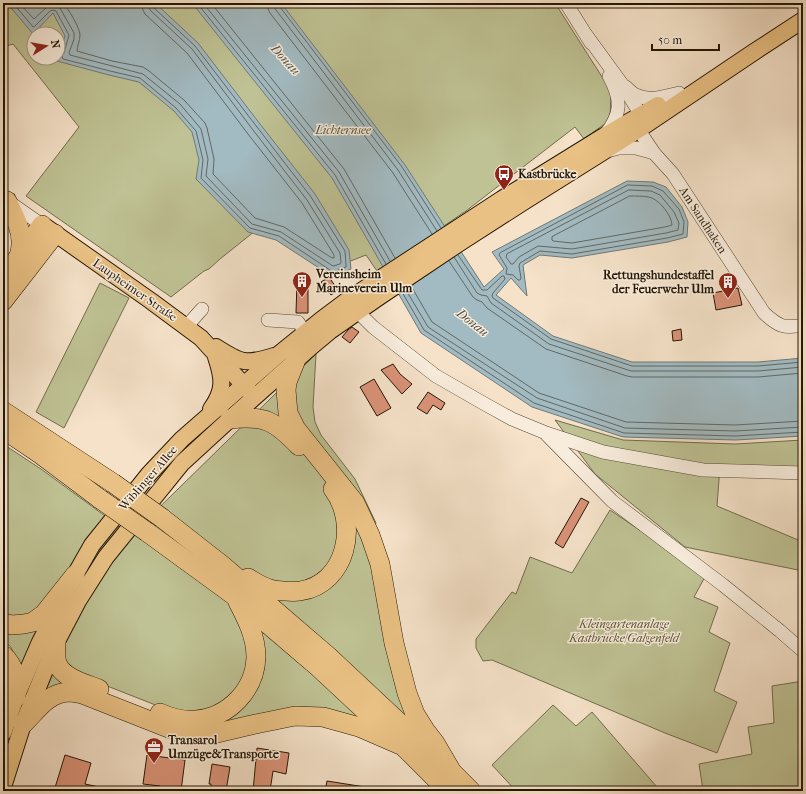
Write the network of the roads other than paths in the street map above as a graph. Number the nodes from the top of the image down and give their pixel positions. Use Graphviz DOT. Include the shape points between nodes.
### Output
graph roads {
  1 [pos="566,3"];
  2 [pos="803,20"];
  3 [pos="587,36"];
  4 [pos="754,52"];
  5 [pos="622,84"];
  6 [pos="679,93"];
  7 [pos="639,122"];
  8 [pos="604,136"];
  9 [pos="601,153"];
  10 [pos="654,153"];
  11 [pos="671,172"];
  12 [pos="5,199"];
  13 [pos="48,229"];
  14 [pos="457,237"];
  15 [pos="19,257"];
  16 [pos="3,278"];
  17 [pos="3,301"];
  18 [pos="353,306"];
  19 [pos="202,309"];
  20 [pos="268,320"];
  21 [pos="300,325"];
  22 [pos="803,325"];
  23 [pos="186,327"];
  24 [pos="201,338"];
  25 [pos="214,354"];
  26 [pos="293,356"];
  27 [pos="244,385"];
  28 [pos="255,397"];
  29 [pos="3,402"];
  30 [pos="3,411"];
  31 [pos="230,419"];
  32 [pos="201,422"];
  33 [pos="3,429"];
  34 [pos="31,429"];
  35 [pos="546,434"];
  36 [pos="3,439"];
  37 [pos="40,454"];
  38 [pos="803,473"];
  39 [pos="222,565"];
  40 [pos="75,575"];
  41 [pos="236,597"];
  42 [pos="3,623"];
  43 [pos="56,643"];
  44 [pos="803,651"];
  45 [pos="3,655"];
  46 [pos="16,697"];
  47 [pos="23,724"];
  48 [pos="3,733"];
  49 [pos="403,746"];
  50 [pos="452,772"];
  51 [pos="3,787"];
  52 [pos="448,791"];
  53 [pos="471,791"];
  1 -- 3 [label="street"];
  2 -- 4 [label="main road"];
  3 -- 5 [label="street"];
  3 -- 8 [label="street" via="612,82 618,101 616,118"];
  4 -- 6 [label="main road"];
  4 -- 7 [label="main road"];
  5 -- 6 [label="street" via="636,95 647,98"];
  5 -- 7 [label="street"];
  6 -- 7 [label="main road"];
  7 -- 8 [label="main road"];
  7 -- 9 [label="main road"];
  7 -- 10 [label="street, Am Sandhaken"];
  7 -- 11 [label="street, Am Sandhaken"];
  8 -- 14 [label="main road" via="502,200"];
  9 -- 10 [label="street" via="619,148 636,148"];
  9 -- 14 [label="main road"];
  10 -- 11 [label="street, Am Sandhaken"];
  11 -- 22 [label="street, Am Sandhaken" via="764,313 778,324 789,327"];
  12 -- 13 [label="street, Laupheimer Straße"];
  12 -- 15 [label="highway" via="19,230"];
  13 -- 15 [label="highway"];
  13 -- 17 [label="highway"];
  13 -- 23 [label="main road, Laupheimer Straße"];
  14 -- 18 [label="main road"];
  15 -- 16 [label="highway"];
  18 -- 26 [label="main road" via="330,331"];
  18 -- 26 [label="main road, Wiblinger Allee" via="321,320"];
  18 -- 35 [label="street" via="373,327 436,376 512,419"];
  19 -- 23 [label="street"];
  20 -- 21 [label="street" via="298,322"];
  23 -- 24 [label="main road, Laupheimer Straße"];
  24 -- 25 [label="main road, Laupheimer Straße"];
  24 -- 26 [label="main road" via="232,358 242,361"];
  25 -- 27 [label="main road, Laupheimer Straße"];
  25 -- 32 [label="main road" via="222,376 220,393"];
  26 -- 27 [label="main road, Wiblinger Allee"];
  26 -- 28 [label="main road, Wiblinger Allee"];
  26 -- 50 [label="highway" via="286,390 288,413 296,429 354,503 370,535 380,564 394,643 407,693 415,714"];
  27 -- 28 [label="main road, Laupheimer Straße"];
  27 -- 32 [label="main road, Wiblinger Allee"];
  28 -- 31 [label="main road, Wiblinger Allee"];
  29 -- 34 [label="highway" via="22,416"];
  30 -- 34 [label="highway"];
  31 -- 39 [label="highway" via="254,417 271,422 283,430 338,495 344,510 347,531 339,564 329,577 316,587 305,590 270,589"];
  31 -- 43 [label="main road, Wiblinger Allee" via="182,463 106,557 78,601"];
  32 -- 40 [label="main road, Wiblinger Allee" via="149,474 92,545"];
  33 -- 37 [label="highway"];
  34 -- 39 [label="highway, bridge" via="113,483"];
  35 -- 38 [label="street" via="604,452 703,470"];
  35 -- 44 [label="street" via="612,502 723,585"];
  36 -- 37 [label="highway"];
  37 -- 41 [label="highway, bridge"];
  39 -- 50 [label="highway" via="328,656"];
  40 -- 42 [label="highway" via="44,614 33,622 12,625"];
  40 -- 46 [label="main road, Wiblinger Allee" via="40,642"];
  41 -- 43 [label="highway" via="252,633 255,666 248,688 241,698 214,716 195,720 173,718 72,678 64,674 56,662"];
  41 -- 49 [label="highway" via="318,667"];
  43 -- 47 [label="main road, Wiblinger Allee"];
  45 -- 46 [label="highway" via="15,674"];
  46 -- 48 [label="main road, Wiblinger Allee"];
  47 -- 49 [label="highway" via="47,700 70,692 82,694 181,733 213,734 295,716 323,716 359,727"];
  47 -- 51 [label="main road, Wiblinger Allee"];
  49 -- 52 [label="highway"];
  50 -- 53 [label="highway"];
}
